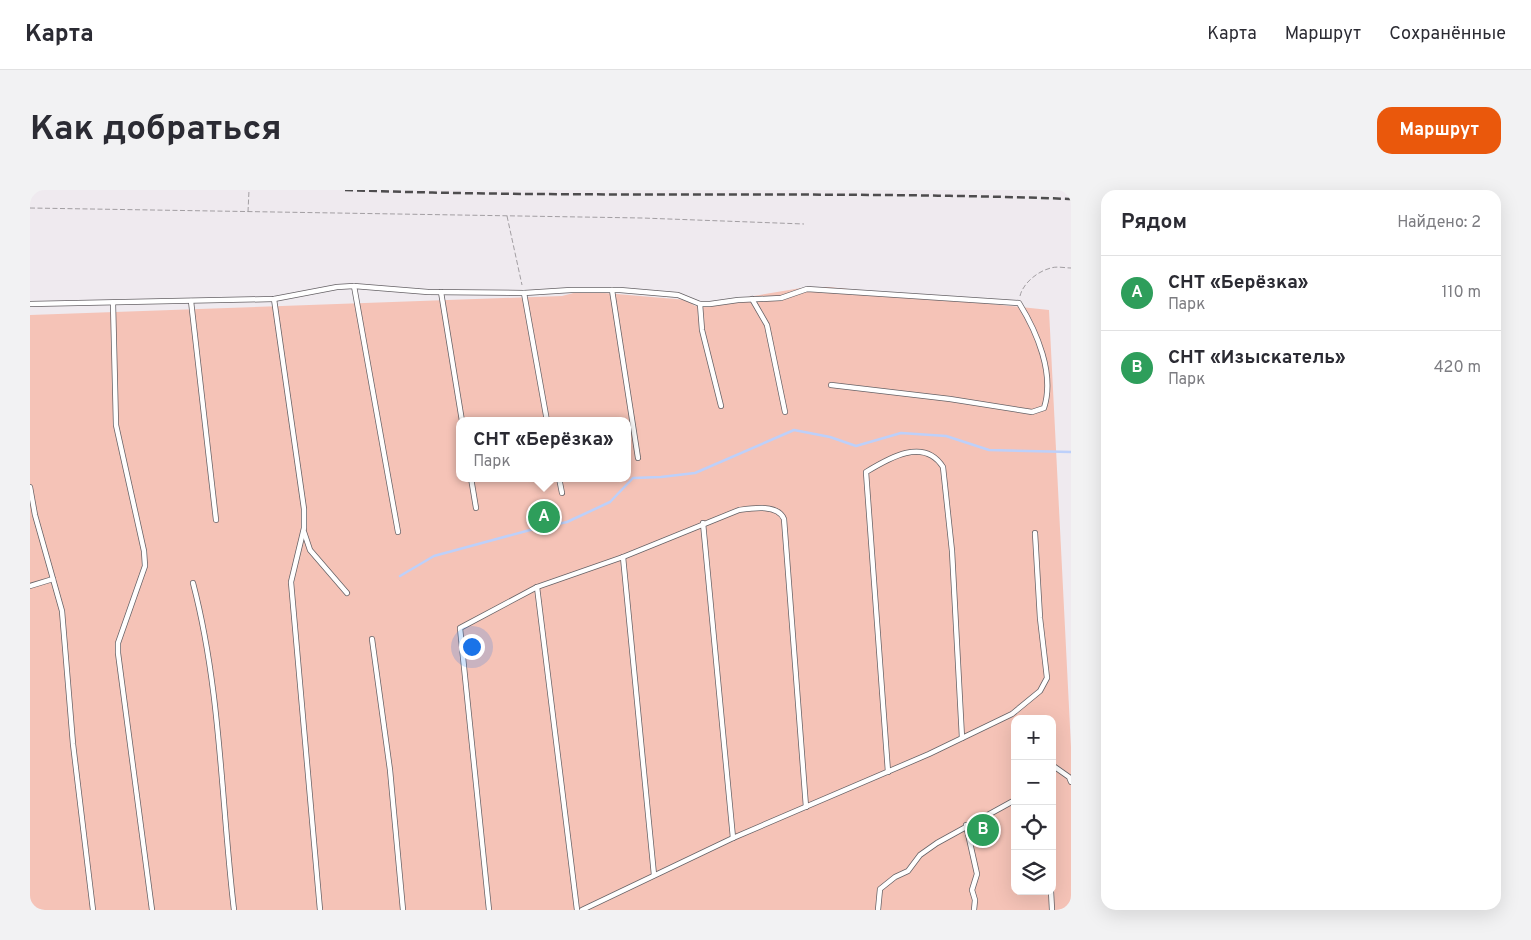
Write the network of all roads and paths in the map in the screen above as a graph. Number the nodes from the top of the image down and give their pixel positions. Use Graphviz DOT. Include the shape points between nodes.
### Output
graph roads {
  1 [pos="249,190"];
  2 [pos="30,208"];
  3 [pos="248,212"];
  4 [pos="507,216"];
  5 [pos="804,224"];
  6 [pos="1071,268"];
  7 [pos="354,286"];
  8 [pos="612,290"];
  9 [pos="441,292"];
  10 [pos="524,293"];
  11 [pos="274,299"];
  12 [pos="752,299"];
  13 [pos="191,301"];
  14 [pos="113,303"];
  15 [pos="1019,303"];
  16 [pos="30,304"];
  17 [pos="700,304"];
  18 [pos="831,385"];
  19 [pos="721,406"];
  20 [pos="785,412"];
  21 [pos="461,417"];
  22 [pos="546,417"];
  23 [pos="638,458"];
  24 [pos="472,482"];
  25 [pos="560,482"];
  26 [pos="30,487"];
  27 [pos="562,493"];
  28 [pos="476,508"];
  29 [pos="216,520"];
  30 [pos="704,523"];
  31 [pos="304,531"];
  32 [pos="398,532"];
  33 [pos="1035,533"];
  34 [pos="623,557"];
  35 [pos="53,579"];
  36 [pos="194,583"];
  37 [pos="30,586"];
  38 [pos="537,587"];
  39 [pos="347,592"];
  40 [pos="372,639"];
  41 [pos="962,738"];
  42 [pos="1056,768"];
  43 [pos="888,772"];
  44 [pos="1071,782"];
  45 [pos="1011,802"];
  46 [pos="806,807"];
  47 [pos="966,825"];
  48 [pos="733,838"];
  49 [pos="654,875"];
  50 [pos="1050,895"];
  51 [pos="93,910"];
  52 [pos="152,910"];
  53 [pos="234,910"];
  54 [pos="320,910"];
  55 [pos="403,910"];
  56 [pos="489,910"];
  57 [pos="577,910"];
  58 [pos="582,910"];
  59 [pos="878,910"];
  60 [pos="974,910"];
  61 [pos="1052,910"];
  1 -- 3 [label="path"];
  2 -- 3 [label="path"];
  3 -- 4 [label="path"];
  4 -- 5 [label="path"];
  4 -- 10 [label="path"];
  6 -- 15 [label="path" via="1052,267 1032,278 1023,286"];
  7 -- 9 [label="lane"];
  7 -- 11 [label="lane"];
  7 -- 32 [label="lane"];
  8 -- 10 [label="lane"];
  8 -- 17 [label="lane" via="678,295"];
  8 -- 23 [label="lane"];
  9 -- 10 [label="lane"];
  9 -- 21 [label="lane"];
  10 -- 22 [label="lane"];
  11 -- 13 [label="lane"];
  11 -- 31 [label="lane" via="302,494"];
  12 -- 15 [label="lane" via="781,298 806,289"];
  12 -- 17 [label="lane"];
  12 -- 20 [label="lane" via="767,325"];
  13 -- 14 [label="lane"];
  13 -- 29 [label="lane"];
  14 -- 16 [label="lane"];
  14 -- 52 [label="lane" via="116,425 145,566 118,643 118,653"];
  15 -- 18 [label="lane" via="1034,330 1045,363 1047,400 1039,411"];
  17 -- 19 [label="lane" via="702,330"];
  24 -- 28 [label="lane"];
  25 -- 27 [label="lane"];
  26 -- 35 [label="lane"];
  30 -- 34 [label="lane"];
  30 -- 46 [label="lane" via="757,507 776,510 784,519"];
  30 -- 48 [label="lane"];
  31 -- 39 [label="lane" via="310,550"];
  31 -- 54 [label="lane" via="291,582"];
  33 -- 41 [label="lane" via="1045,684 1012,714"];
  34 -- 38 [label="lane"];
  34 -- 49 [label="lane"];
  35 -- 37 [label="lane"];
  35 -- 51 [label="lane" via="62,612 73,744"];
  36 -- 53 [label="lane" via="204,624 217,713"];
  38 -- 56 [label="lane" via="460,628"];
  38 -- 57 [label="lane"];
  40 -- 55 [label="lane" via="390,770"];
  41 -- 43 [label="lane"];
  41 -- 43 [label="lane" via="952,551 943,467 928,453 898,454 866,472"];
  42 -- 44 [label="lane"];
  43 -- 46 [label="lane"];
  45 -- 47 [label="lane"];
  46 -- 48 [label="lane"];
  47 -- 59 [label="lane" via="920,855 908,871 895,876 880,889"];
  47 -- 60 [label="lane" via="977,874 972,890"];
  48 -- 49 [label="lane"];
  49 -- 58 [label="lane"];
  50 -- 61 [label="lane"];
}
